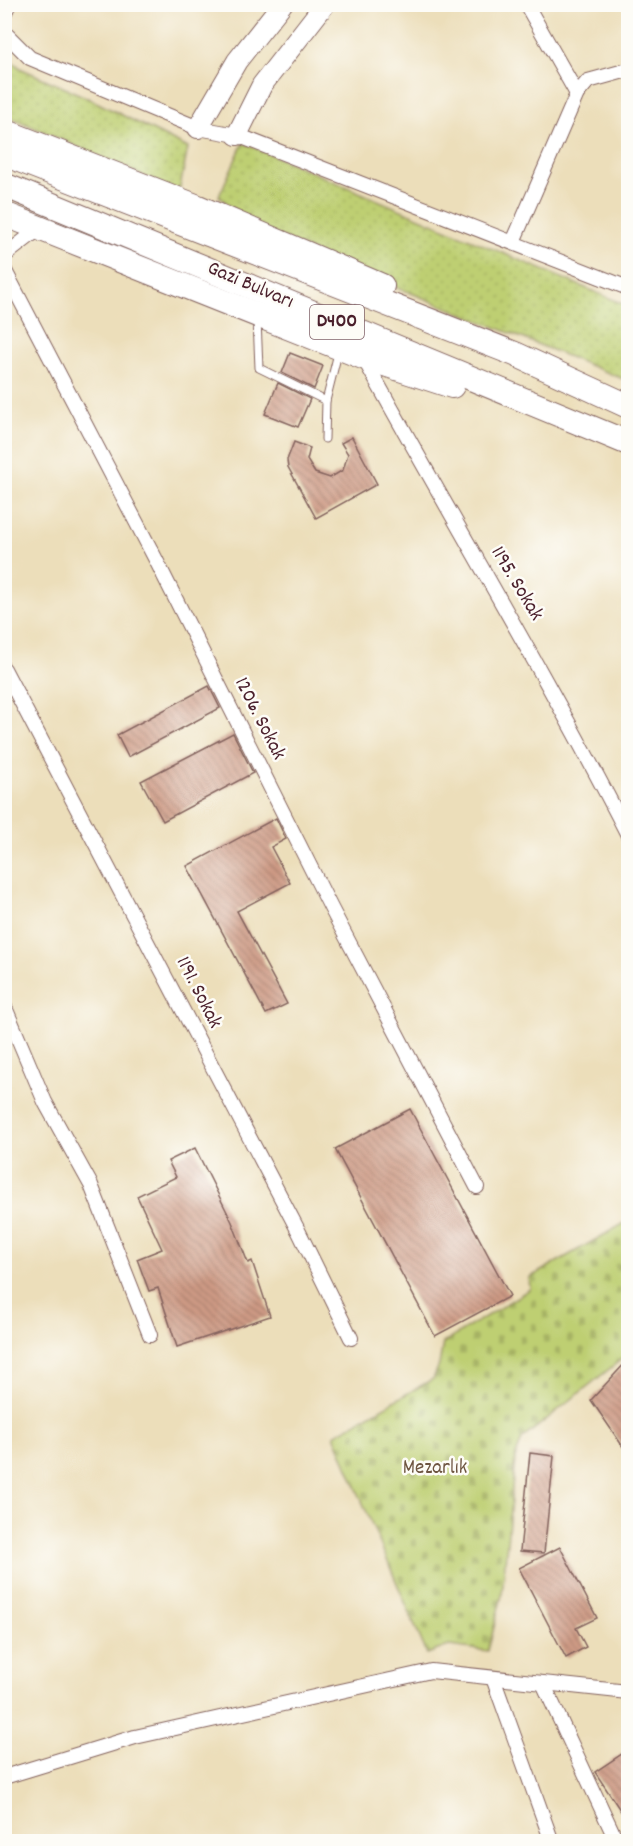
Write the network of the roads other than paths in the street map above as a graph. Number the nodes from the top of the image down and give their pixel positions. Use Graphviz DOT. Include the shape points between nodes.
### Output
graph roads {
  1 [pos="9,4"];
  2 [pos="282,4"];
  3 [pos="325,4"];
  4 [pos="526,4"];
  5 [pos="4,14"];
  6 [pos="4,32"];
  7 [pos="628,70"];
  8 [pos="577,94"];
  9 [pos="198,128"];
  10 [pos="237,135"];
  11 [pos="8,139"];
  12 [pos="4,185"];
  13 [pos="4,214"];
  14 [pos="40,228"];
  15 [pos="513,242"];
  16 [pos="4,256"];
  17 [pos="4,269"];
  18 [pos="628,288"];
  19 [pos="257,315"];
  20 [pos="339,347"];
  21 [pos="515,354"];
  22 [pos="363,357"];
  23 [pos="326,401"];
  24 [pos="628,406"];
  25 [pos="325,439"];
  26 [pos="628,443"];
  27 [pos="4,669"];
  28 [pos="628,835"];
  29 [pos="4,1005"];
  30 [pos="477,1187"];
  31 [pos="150,1335"];
  32 [pos="351,1338"];
  33 [pos="493,1678"];
  34 [pos="543,1683"];
  35 [pos="628,1692"];
  36 [pos="4,1777"];
  37 [pos="552,1842"];
  38 [pos="617,1842"];
  1 -- 5 [label="street"];
  2 -- 9 [label="street" via="237,62"];
  3 -- 10 [label="street" via="262,85"];
  4 -- 8 [label="street"];
  6 -- 9 [label="street" via="30,58"];
  7 -- 8 [label="street" via="588,81"];
  8 -- 15 [label="street"];
  9 -- 10 [label="street"];
  10 -- 15 [label="street"];
  11 -- 21 [label="highway" via="198,207 421,302"];
  11 -- 21 [label="highway, Gazi Bulvarı / D400" via="56,175"];
  12 -- 26 [label="highway, Gazi Bulvarı / D400"];
  13 -- 14 [label="highway"];
  14 -- 16 [label="street"];
  14 -- 19 [label="highway"];
  15 -- 18 [label="street"];
  17 -- 30 [label="street, 1206. Sokak"];
  19 -- 20 [label="highway"];
  19 -- 23 [label="lane" via="259,368"];
  20 -- 22 [label="highway"];
  20 -- 23 [label="lane"];
  21 -- 24 [label="highway, Gazi Bulvarı / D400"];
  22 -- 26 [label="highway"];
  22 -- 28 [label="street, 1195. Sokak" via="447,511 527,644"];
  23 -- 25 [label="lane"];
  27 -- 32 [label="street, 1191. Sokak"];
  29 -- 31 [label="street" via="45,1102 91,1185"];
  33 -- 34 [label="street"];
  33 -- 36 [label="street" via="430,1671 368,1683 135,1737"];
  33 -- 37 [label="street"];
  34 -- 35 [label="street"];
  34 -- 38 [label="street"];
}
